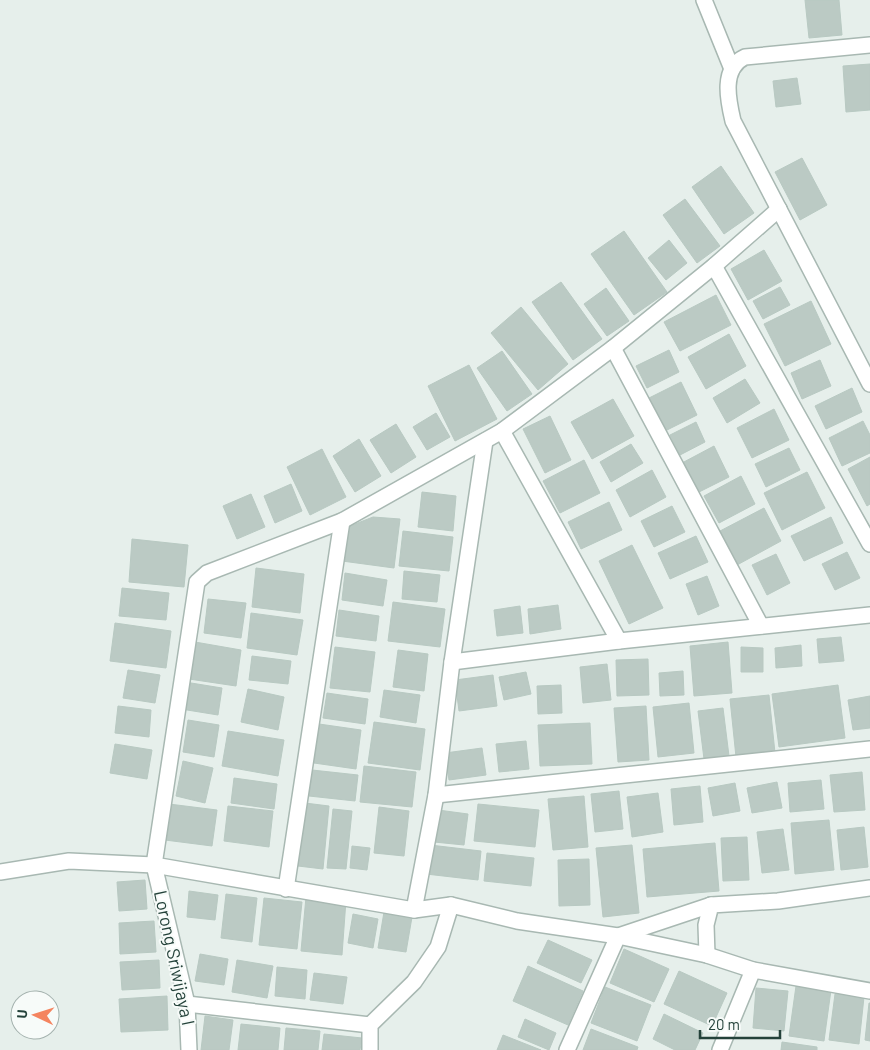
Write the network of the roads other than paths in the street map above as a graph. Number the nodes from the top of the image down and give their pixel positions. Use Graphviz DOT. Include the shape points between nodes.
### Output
graph roads {
  1 [pos="704,0"];
  2 [pos="870,45"];
  3 [pos="732,69"];
  4 [pos="779,209"];
  5 [pos="714,266"];
  6 [pos="613,348"];
  7 [pos="870,384"];
  8 [pos="502,431"];
  9 [pos="485,441"];
  10 [pos="342,521"];
  11 [pos="870,544"];
  12 [pos="870,615"];
  13 [pos="761,626"];
  14 [pos="619,641"];
  15 [pos="452,662"];
  16 [pos="870,749"];
  17 [pos="436,795"];
  18 [pos="154,865"];
  19 [pos="0,872"];
  20 [pos="870,888"];
  21 [pos="286,889"];
  22 [pos="711,905"];
  23 [pos="451,906"];
  24 [pos="414,910"];
  25 [pos="618,936"];
  26 [pos="707,955"];
  27 [pos="753,970"];
  28 [pos="870,991"];
  29 [pos="187,1004"];
  30 [pos="370,1025"];
  31 [pos="189,1050"];
  32 [pos="370,1050"];
  33 [pos="567,1050"];
  34 [pos="720,1050"];
  1 -- 3 [label="street"];
  2 -- 3 [label="street" via="754,55 740,59"];
  3 -- 4 [label="street" via="728,87 733,120"];
  4 -- 5 [label="street"];
  4 -- 7 [label="street"];
  5 -- 6 [label="street"];
  5 -- 11 [label="street"];
  6 -- 8 [label="street"];
  6 -- 13 [label="street"];
  8 -- 9 [label="street"];
  8 -- 14 [label="street"];
  9 -- 10 [label="street"];
  9 -- 15 [label="street"];
  10 -- 18 [label="street" via="207,573 197,582"];
  10 -- 21 [label="street"];
  12 -- 13 [label="street"];
  13 -- 14 [label="street"];
  14 -- 15 [label="street"];
  15 -- 17 [label="street"];
  16 -- 17 [label="street"];
  17 -- 24 [label="street"];
  18 -- 19 [label="street" via="69,861"];
  18 -- 21 [label="street"];
  18 -- 29 [label="street, Lorong Sriwijaya I"];
  20 -- 22 [label="street" via="778,902"];
  21 -- 24 [label="street"];
  22 -- 25 [label="street"];
  22 -- 26 [label="street" via="706,925"];
  23 -- 24 [label="street"];
  23 -- 25 [label="street" via="518,921"];
  23 -- 30 [label="street" via="438,947 414,982"];
  25 -- 26 [label="street"];
  25 -- 33 [label="street"];
  26 -- 27 [label="street"];
  27 -- 28 [label="street"];
  27 -- 34 [label="street"];
  29 -- 30 [label="street"];
  29 -- 31 [label="street, Lorong Sriwijaya I"];
  30 -- 32 [label="street"];
}
